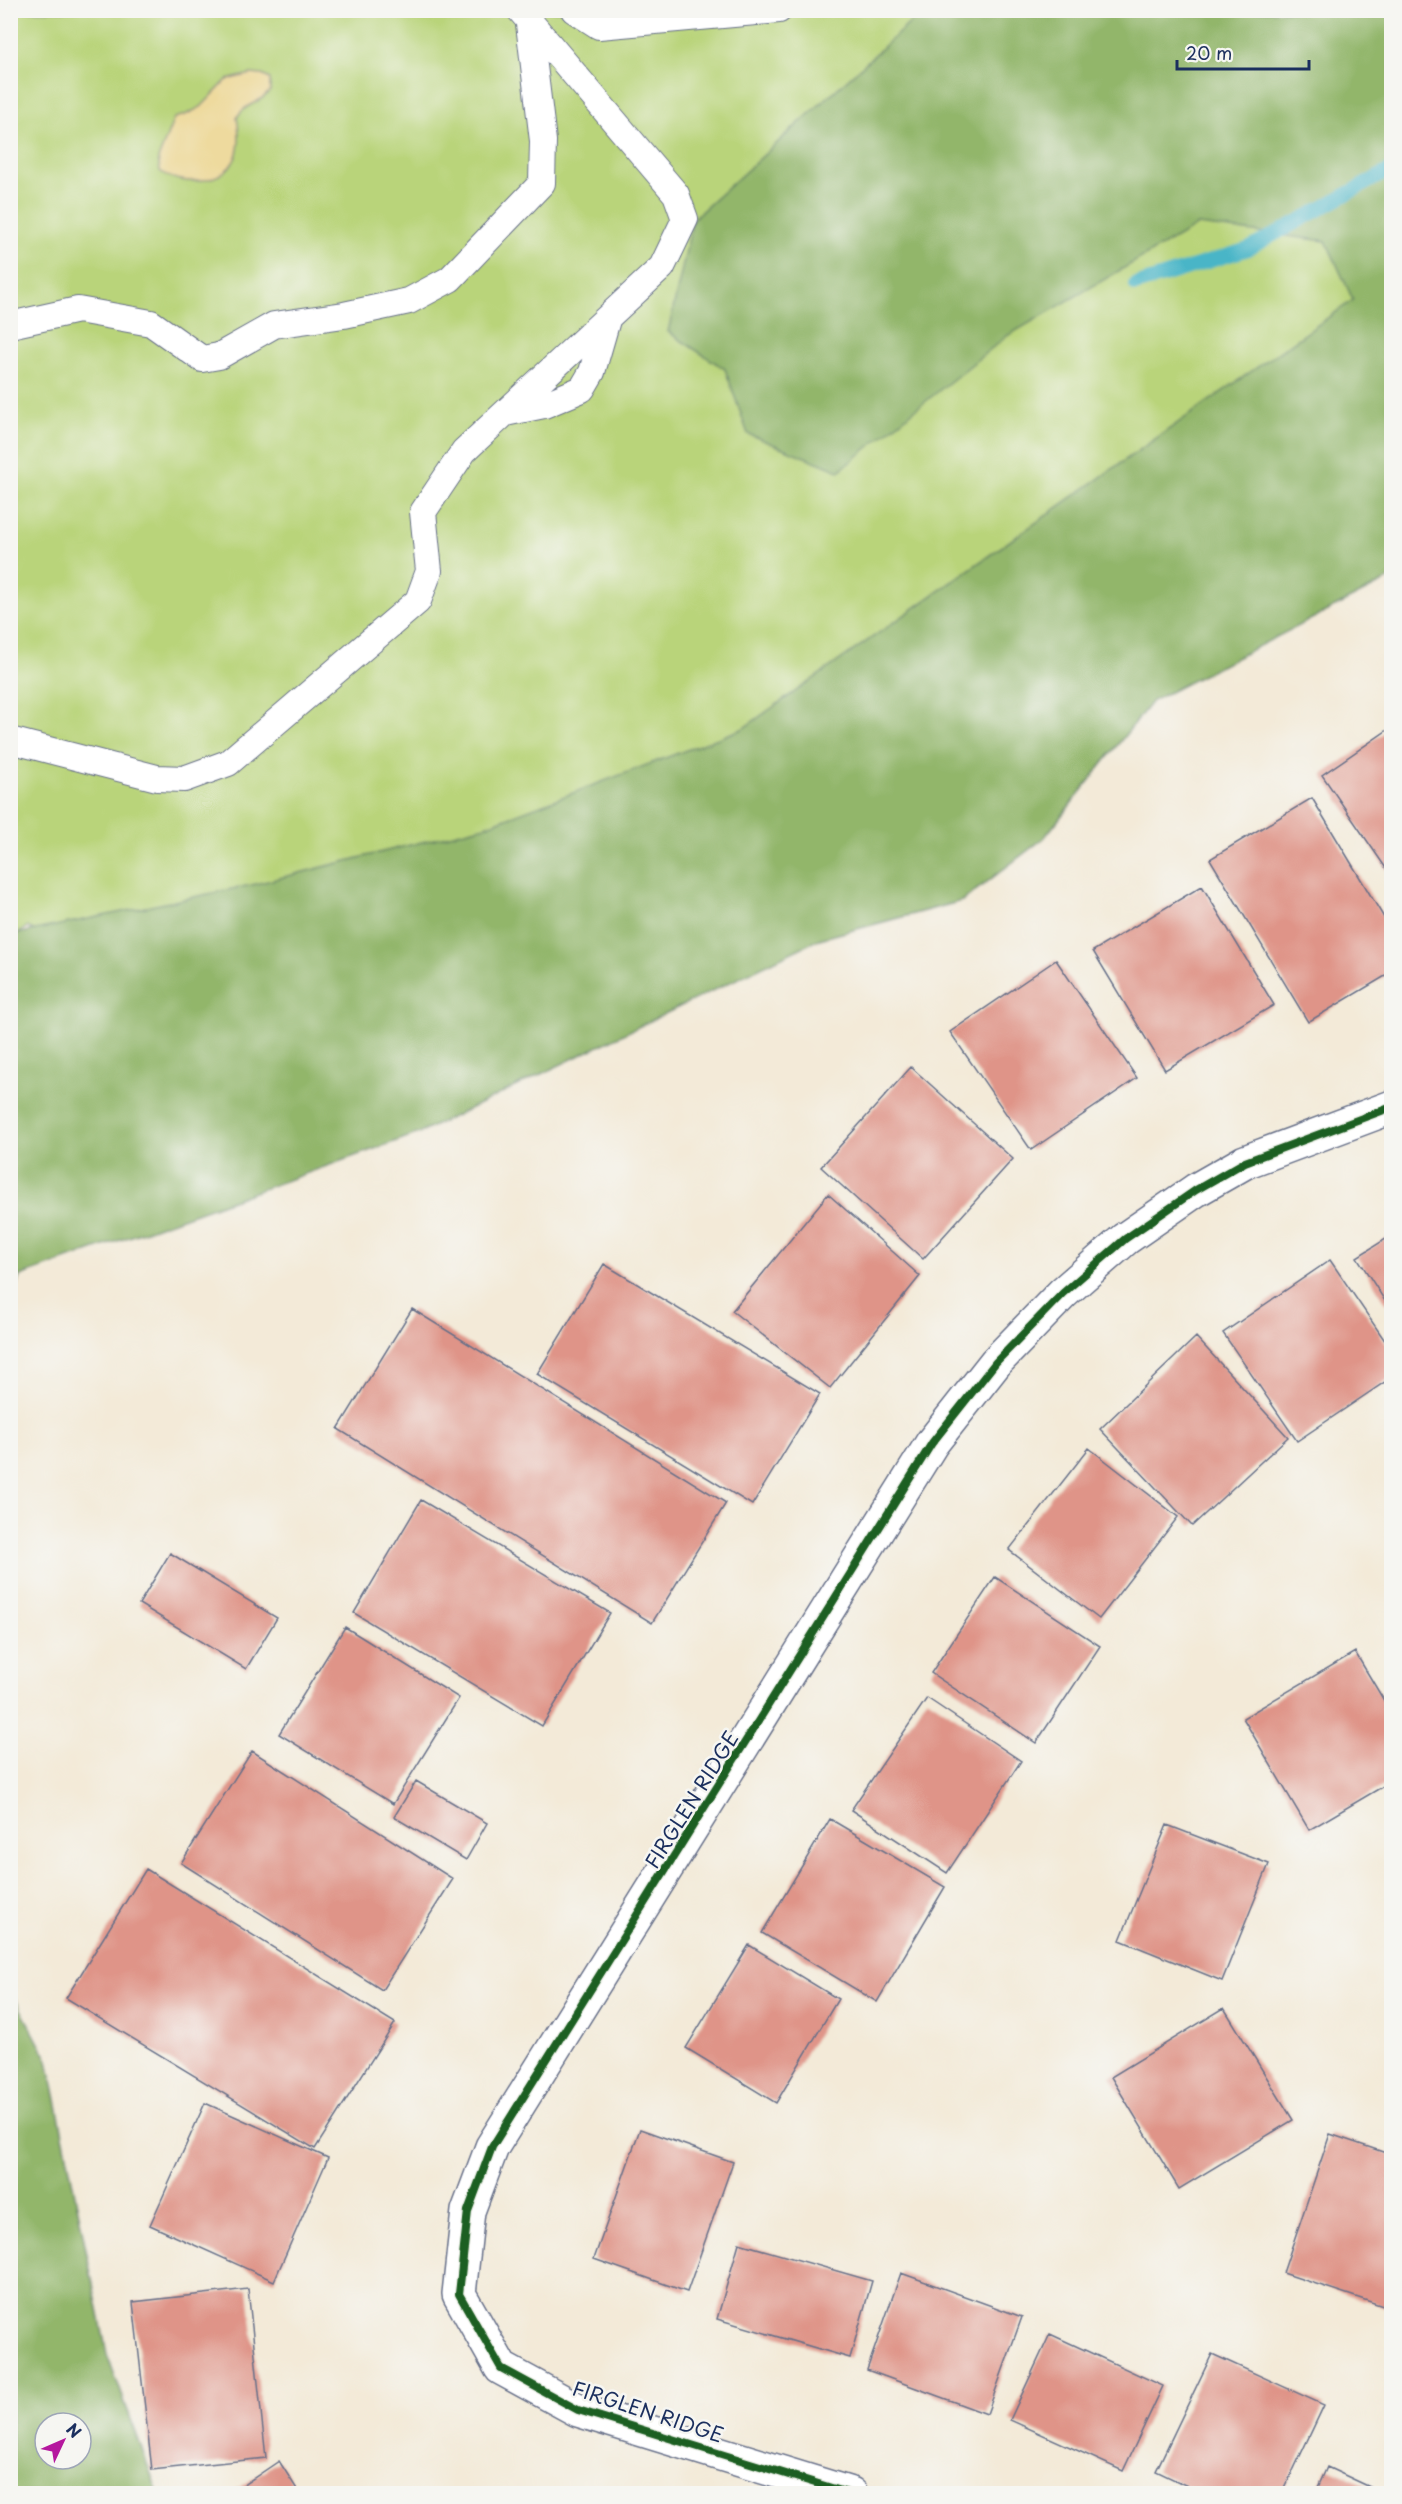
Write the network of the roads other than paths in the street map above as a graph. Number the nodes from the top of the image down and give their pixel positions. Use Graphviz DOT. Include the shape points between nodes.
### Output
graph roads {
  1 [pos="574,10"];
  2 [pos="779,10"];
  3 [pos="524,17"];
  4 [pos="608,318"];
  5 [pos="10,325"];
  6 [pos="505,413"];
  7 [pos="10,740"];
  8 [pos="1392,1107"];
  9 [pos="851,2493"];
  1 -- 2 [label="lane" via="599,26"];
  3 -- 4 [label="lane" via="676,194 685,219 662,267"];
  3 -- 5 [label="lane" via="543,141 542,183 450,279 409,301 274,325 219,356 202,358 151,324 78,310"];
  4 -- 6 [label="lane"];
  4 -- 6 [label="lane" via="592,372 582,389 544,405"];
  6 -- 7 [label="lane" via="464,451 423,512 429,571 418,601 228,763 184,779 157,778"];
  8 -- 9 [label="street, FIRGLEN RIDGE" via="1245,1162 1196,1190 1125,1239 1063,1293 996,1362 932,1443 492,2147 468,2211 459,2294 501,2368 578,2410"];
}
